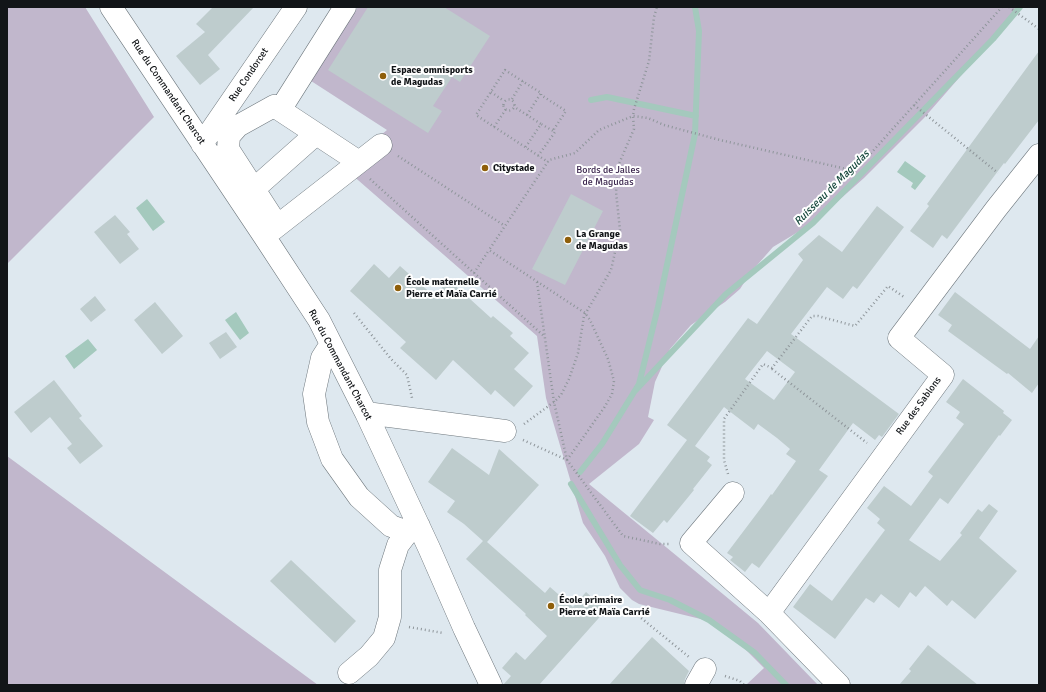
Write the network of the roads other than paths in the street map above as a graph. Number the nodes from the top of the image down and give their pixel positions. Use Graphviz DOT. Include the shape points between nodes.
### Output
graph roads {
  1 [pos="111,7"];
  2 [pos="296,7"];
  3 [pos="345,7"];
  4 [pos="280,110"];
  5 [pos="224,128"];
  6 [pos="316,134"];
  7 [pos="202,144"];
  8 [pos="381,145"];
  9 [pos="1039,155"];
  10 [pos="357,164"];
  11 [pos="254,189"];
  12 [pos="271,231"];
  13 [pos="331,344"];
  14 [pos="366,413"];
  15 [pos="505,431"];
  16 [pos="732,493"];
  17 [pos="414,529"];
  18 [pos="769,613"];
  19 [pos="349,674"];
  20 [pos="491,685"];
  21 [pos="839,685"];
  1 -- 7 [label="street, Rue du Commandant Charcot"];
  2 -- 5 [label="street, Rue Condorcet"];
  3 -- 4 [label="street"];
  4 -- 5 [label="street" via="274,106 238,126"];
  4 -- 6 [label="street"];
  5 -- 7 [label="street, Rue Condorcet"];
  5 -- 11 [label="street" via="228,149"];
  6 -- 10 [label="street"];
  6 -- 11 [label="street"];
  7 -- 12 [label="street, Rue du Commandant Charcot"];
  8 -- 10 [label="street"];
  9 -- 18 [label="street, Rue des Sablons" via="899,338 943,374"];
  10 -- 12 [label="street"];
  11 -- 12 [label="street"];
  12 -- 13 [label="street, Rue du Commandant Charcot"];
  13 -- 14 [label="street, Rue du Commandant Charcot"];
  13 -- 17 [label="street" via="322,358 314,394 318,422 332,459 359,497 391,526"];
  14 -- 15 [label="street"];
  14 -- 17 [label="street, Rue du Commandant Charcot"];
  16 -- 18 [label="street" via="691,543"];
  17 -- 19 [label="street" via="398,545 390,570 390,617 384,638"];
  17 -- 20 [label="street, Rue du Commandant Charcot"];
  18 -- 21 [label="street"];
}
